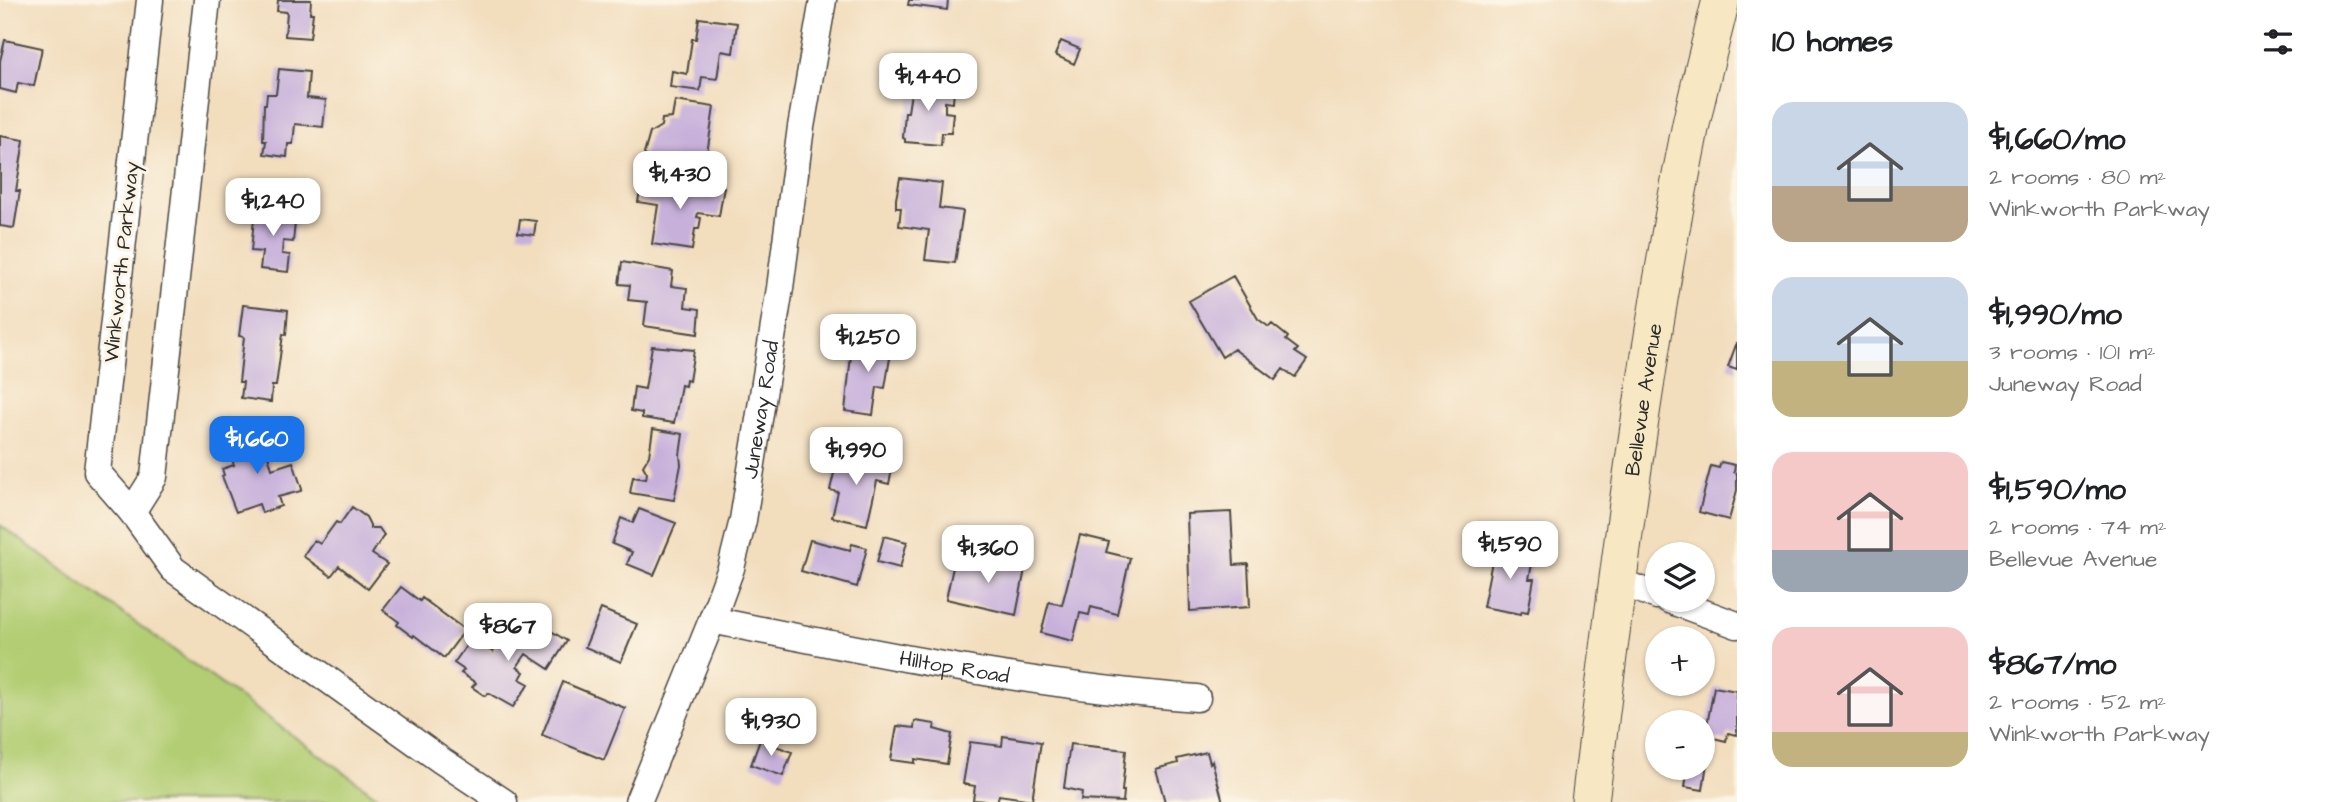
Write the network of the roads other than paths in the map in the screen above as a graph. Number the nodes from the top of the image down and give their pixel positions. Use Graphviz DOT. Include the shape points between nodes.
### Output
graph roads {
  1 [pos="150,0"];
  2 [pos="207,0"];
  3 [pos="823,0"];
  4 [pos="1721,0"];
  5 [pos="132,512"];
  6 [pos="1616,581"];
  7 [pos="1645,592"];
  8 [pos="1702,612"];
  9 [pos="712,620"];
  10 [pos="1737,625"];
  11 [pos="1197,698"];
  12 [pos="504,802"];
  13 [pos="638,802"];
  14 [pos="1590,802"];
  1 -- 5 [label="street, Winkworth Parkway" via="97,472"];
  2 -- 5 [label="street" via="154,477"];
  3 -- 9 [label="street, Juneway Road" via="743,520"];
  4 -- 6 [label="street, Bellevue Avenue" via="1687,142"];
  5 -- 12 [label="street, Winkworth Parkway" via="173,569"];
  6 -- 7 [label="street"];
  6 -- 14 [label="street, Bellevue Avenue"];
  8 -- 10 [label="street"];
  9 -- 11 [label="street, Hilltop Road" via="946,667"];
  9 -- 13 [label="street, Juneway Road"];
}
